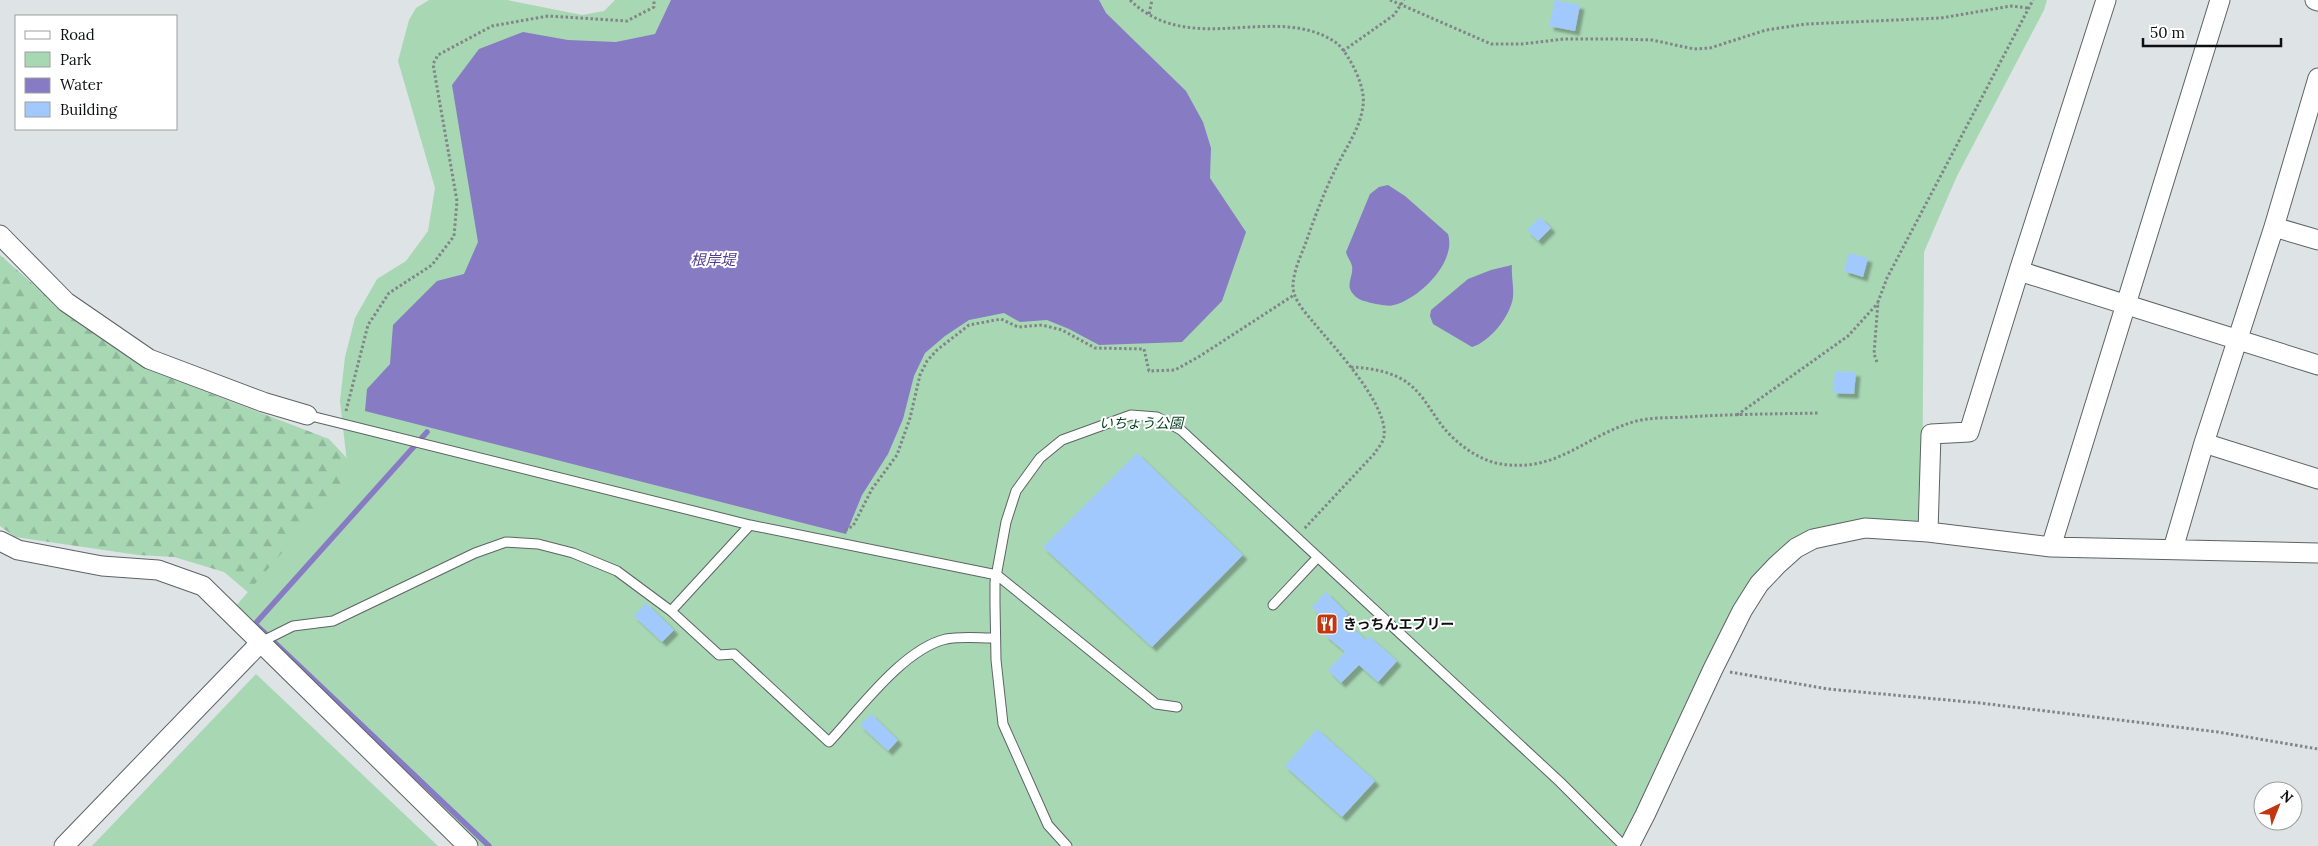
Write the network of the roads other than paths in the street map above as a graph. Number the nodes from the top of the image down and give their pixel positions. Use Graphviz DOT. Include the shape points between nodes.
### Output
graph roads {
  1 [pos="2106,0"];
  2 [pos="2220,0"];
  3 [pos="2318,78"];
  4 [pos="2313,114"];
  5 [pos="2274,227"];
  6 [pos="0,235"];
  7 [pos="2318,240"];
  8 [pos="2019,271"];
  9 [pos="2125,305"];
  10 [pos="2236,340"];
  11 [pos="2318,365"];
  12 [pos="307,415"];
  13 [pos="2204,443"];
  14 [pos="2318,479"];
  15 [pos="750,525"];
  16 [pos="1928,532"];
  17 [pos="0,541"];
  18 [pos="2052,547"];
  19 [pos="2173,549"];
  20 [pos="2318,553"];
  21 [pos="1318,557"];
  22 [pos="997,575"];
  23 [pos="1273,605"];
  24 [pos="671,611"];
  25 [pos="995,638"];
  26 [pos="261,642"];
  27 [pos="1177,707"];
  28 [pos="64,846"];
  29 [pos="468,846"];
  30 [pos="1067,846"];
  31 [pos="1624,846"];
  32 [pos="1628,846"];
  1 -- 8 [label="street"];
  2 -- 9 [label="street"];
  3 -- 4 [label="street"];
  4 -- 5 [label="street"];
  5 -- 7 [label="street"];
  5 -- 10 [label="street"];
  6 -- 12 [label="street" via="66,302 149,359"];
  8 -- 9 [label="street"];
  8 -- 16 [label="street" via="1969,432 1931,434"];
  9 -- 10 [label="street"];
  9 -- 18 [label="street"];
  10 -- 11 [label="street"];
  10 -- 13 [label="street"];
  12 -- 15 [label="lane"];
  13 -- 14 [label="street"];
  13 -- 19 [label="street"];
  15 -- 22 [label="lane"];
  15 -- 24 [label="lane"];
  16 -- 18 [label="street"];
  16 -- 32 [label="street" via="1865,528 1813,539 1796,548 1759,584 1742,611"];
  17 -- 26 [label="street" via="18,550 102,566 158,570 203,586"];
  18 -- 19 [label="street"];
  19 -- 20 [label="street"];
  21 -- 22 [label="lane" via="1181,430 1157,417 1131,415 1062,440 1040,458 1016,491 1006,522"];
  21 -- 23 [label="lane"];
  21 -- 31 [label="lane" via="1560,782"];
  22 -- 25 [label="lane"];
  22 -- 27 [label="lane" via="1156,704"];
  24 -- 25 [label="lane" via="719,655 734,654 830,742 906,659 925,647 946,639"];
  24 -- 26 [label="lane" via="617,571 573,553 546,546 506,542 333,621 293,626"];
  25 -- 30 [label="lane" via="1003,724 1048,825"];
  26 -- 28 [label="street"];
  26 -- 29 [label="street"];
}
